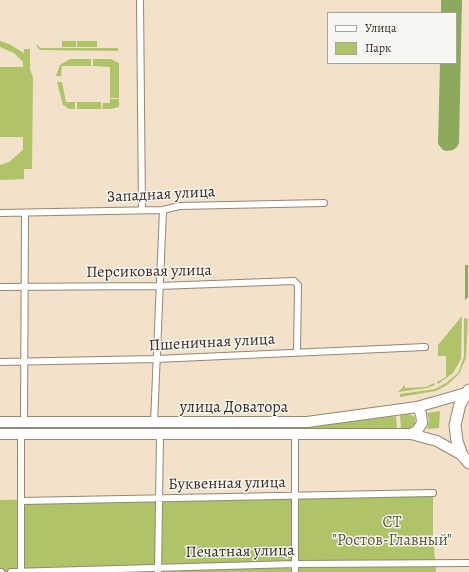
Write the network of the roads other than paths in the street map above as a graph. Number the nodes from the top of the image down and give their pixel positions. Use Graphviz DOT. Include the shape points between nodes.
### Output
graph roads {
  1 [pos="140,0"];
  2 [pos="324,203"];
  3 [pos="142,210"];
  4 [pos="163,210"];
  5 [pos="0,213"];
  6 [pos="25,213"];
  7 [pos="159,286"];
  8 [pos="0,287"];
  9 [pos="24,287"];
  10 [pos="425,347"];
  11 [pos="297,352"];
  12 [pos="156,359"];
  13 [pos="0,362"];
  14 [pos="24,362"];
  15 [pos="467,391"];
  16 [pos="417,407"];
  17 [pos="0,422"];
  18 [pos="24,422"];
  19 [pos="154,423"];
  20 [pos="0,434"];
  21 [pos="21,434"];
  22 [pos="411,434"];
  23 [pos="160,435"];
  24 [pos="295,435"];
  25 [pos="466,459"];
  26 [pos="433,493"];
  27 [pos="295,495"];
  28 [pos="158,499"];
  29 [pos="21,501"];
  30 [pos="296,564"];
  31 [pos="469,564"];
  32 [pos="158,569"];
  33 [pos="11,572"];
  34 [pos="21,572"];
  35 [pos="295,572"];
  1 -- 3 [label="street"];
  2 -- 4 [label="street, Западная улица" via="179,206"];
  3 -- 4 [label="street, Западная улица"];
  3 -- 6 [label="street, Западная улица"];
  4 -- 7 [label="street"];
  5 -- 6 [label="street, Западная улица"];
  6 -- 9 [label="street"];
  7 -- 9 [label="street, Персиковая улица"];
  7 -- 11 [label="street, Персиковая улица" via="297,282"];
  7 -- 12 [label="street"];
  8 -- 9 [label="street, Персиковая улица"];
  9 -- 14 [label="street"];
  10 -- 11 [label="street, Пшеничная улица"];
  11 -- 12 [label="street, Пшеничная улица"];
  12 -- 14 [label="street, Пшеничная улица"];
  12 -- 19 [label="street"];
  13 -- 14 [label="street, Пшеничная улица"];
  14 -- 18 [label="street"];
  15 -- 16 [label="main road, улица Доватора" via="446,400"];
  15 -- 25 [label="highway" via="460,404 455,426 457,442"];
  16 -- 19 [label="main road, улица Доватора" via="295,423"];
  16 -- 22 [label="main road" via="422,423 417,431"];
  17 -- 18 [label="main road, улица Доватора"];
  18 -- 19 [label="main road, улица Доватора"];
  20 -- 21 [label="main road, улица Доватора"];
  21 -- 23 [label="main road, улица Доватора"];
  21 -- 29 [label="street"];
  22 -- 24 [label="main road, улица Доватора"];
  22 -- 25 [label="main road, улица Доватора" via="437,441"];
  23 -- 24 [label="main road, улица Доватора"];
  23 -- 28 [label="street"];
  24 -- 27 [label="street"];
  26 -- 27 [label="street, Буквенная улица"];
  27 -- 28 [label="street, Буквенная улица"];
  27 -- 30 [label="street"];
  28 -- 29 [label="street, Буквенная улица"];
  28 -- 32 [label="street"];
  29 -- 34 [label="street"];
  30 -- 31 [label="street, Печатная улица"];
  30 -- 32 [label="street, Печатная улица"];
  30 -- 35 [label="street"];
  32 -- 34 [label="street, Печатная улица"];
  33 -- 34 [label="street, Печатная улица"];
}
